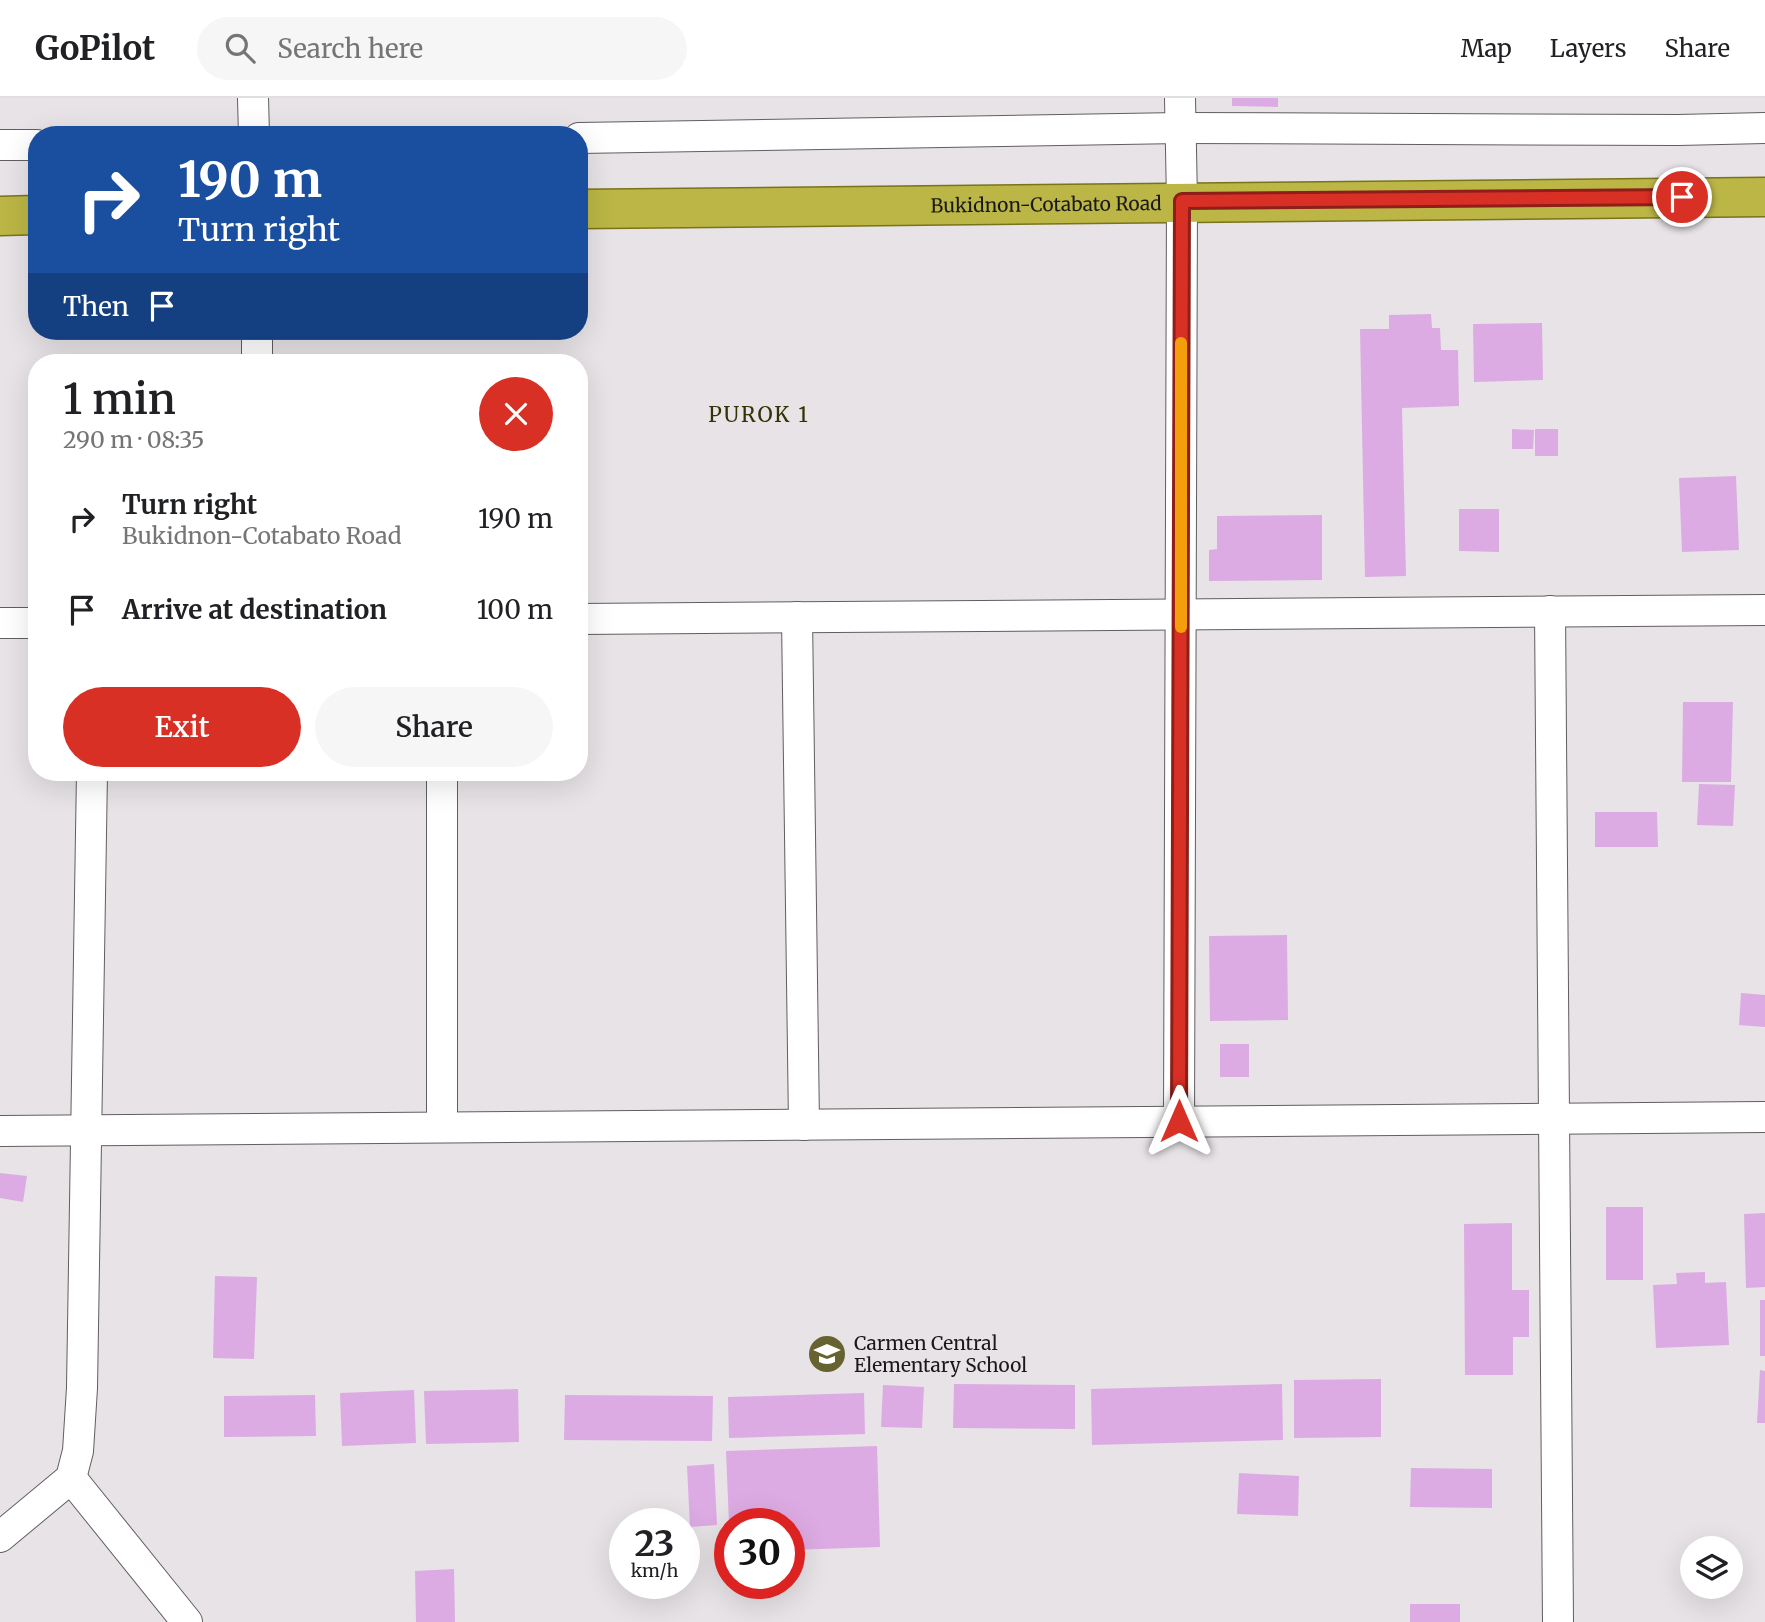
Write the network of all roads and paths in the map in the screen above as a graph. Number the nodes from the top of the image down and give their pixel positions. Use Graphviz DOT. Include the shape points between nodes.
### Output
graph roads {
  1 [pos="253,98"];
  2 [pos="1180,98"];
  3 [pos="254,126"];
  4 [pos="1180,128"];
  5 [pos="1765,128"];
  6 [pos="588,138"];
  7 [pos="0,145"];
  8 [pos="28,145"];
  9 [pos="1765,197"];
  10 [pos="1182,201"];
  11 [pos="588,209"];
  12 [pos="28,215"];
  13 [pos="0,216"];
  14 [pos="1765,610"];
  15 [pos="1550,611"];
  16 [pos="1181,614"];
  17 [pos="797,617"];
  18 [pos="588,619"];
  19 [pos="0,623"];
  20 [pos="28,623"];
  21 [pos="92,781"];
  22 [pos="442,781"];
  23 [pos="1765,1117"];
  24 [pos="1554,1118"];
  25 [pos="1179,1121"];
  26 [pos="804,1125"];
  27 [pos="442,1127"];
  28 [pos="0,1131"];
  29 [pos="86,1131"];
  30 [pos="71,1478"];
  31 [pos="0,1537"];
  32 [pos="187,1622"];
  33 [pos="1558,1622"];
  1 -- 3 [label="street"];
  2 -- 4 [label="street"];
  4 -- 5 [label="street"];
  4 -- 6 [label="street"];
  4 -- 10 [label="street"];
  7 -- 8 [label="street"];
  9 -- 10 [label="highway, Bukidnon-Cotabato Road"];
  10 -- 11 [label="highway, Bukidnon-Cotabato Road"];
  10 -- 16 [label="street"];
  12 -- 13 [label="highway"];
  14 -- 15 [label="street"];
  15 -- 16 [label="street"];
  15 -- 24 [label="street"];
  16 -- 17 [label="street"];
  16 -- 25 [label="street"];
  17 -- 18 [label="street"];
  17 -- 26 [label="street"];
  19 -- 20 [label="street"];
  21 -- 29 [label="street"];
  22 -- 27 [label="street"];
  23 -- 24 [label="street"];
  24 -- 25 [label="street"];
  24 -- 33 [label="street"];
  25 -- 26 [label="street"];
  26 -- 27 [label="street"];
  27 -- 29 [label="street"];
  28 -- 29 [label="street"];
  29 -- 30 [label="street" via="82,1388 78,1451"];
  30 -- 31 [label="street"];
  30 -- 32 [label="street"];
}
